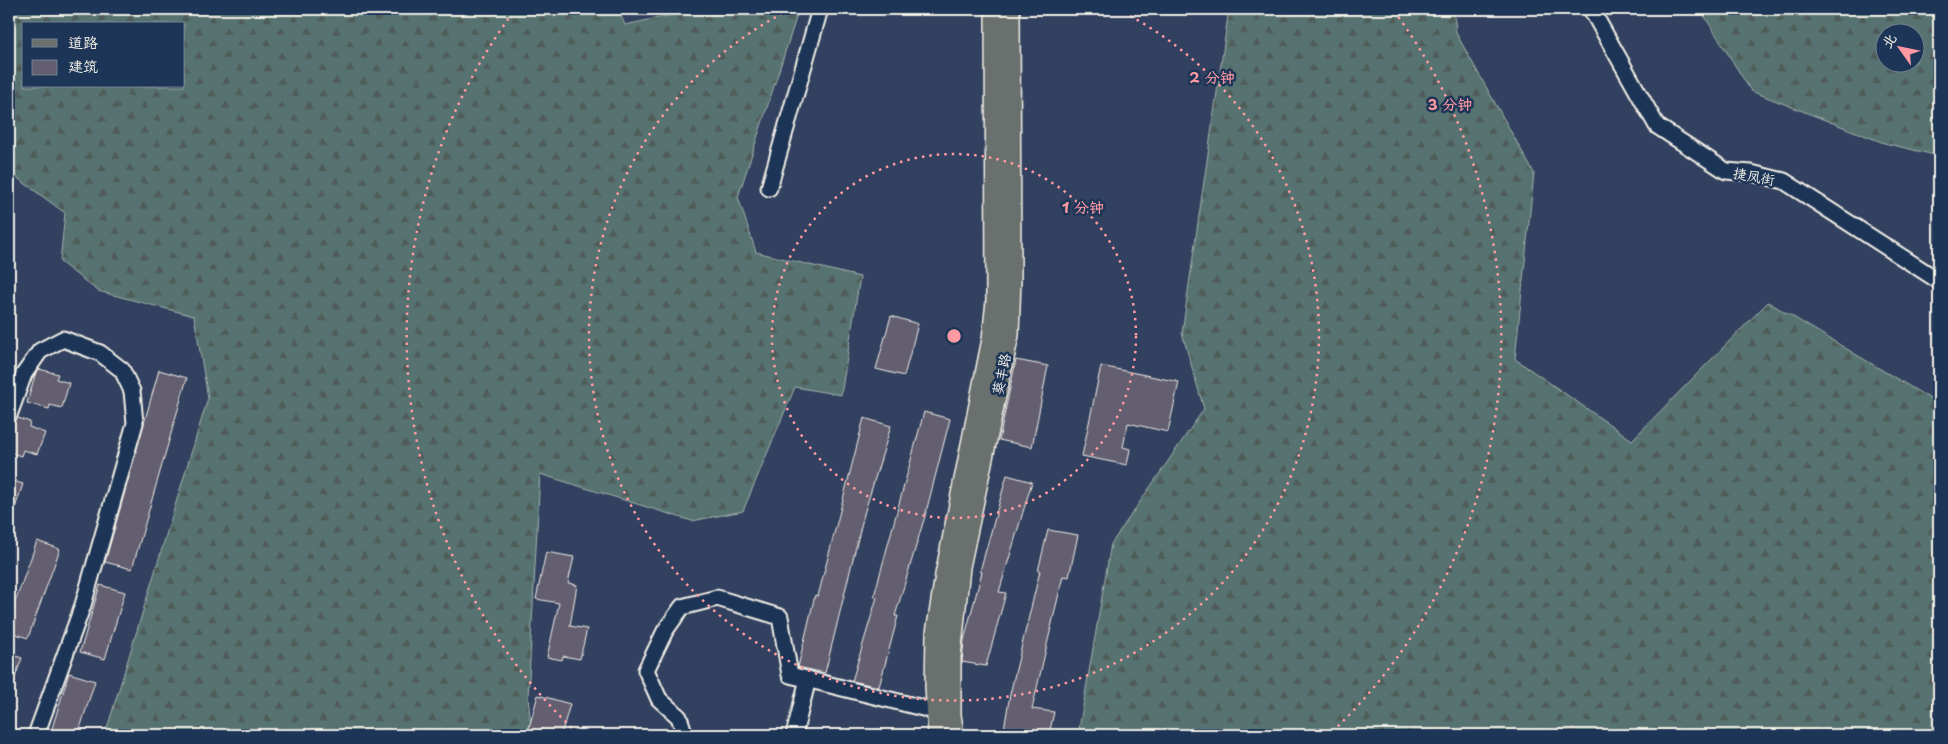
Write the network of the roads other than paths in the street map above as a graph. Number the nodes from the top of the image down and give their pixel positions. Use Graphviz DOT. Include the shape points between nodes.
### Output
graph roads {
  1 [pos="820,9"];
  2 [pos="995,9"];
  3 [pos="1010,9"];
  4 [pos="1591,9"];
  5 [pos="769,188"];
  6 [pos="1939,281"];
  7 [pos="9,415"];
  8 [pos="808,680"];
  9 [pos="944,714"];
  10 [pos="36,735"];
  11 [pos="685,735"];
  12 [pos="794,735"];
  13 [pos="938,735"];
  14 [pos="954,735"];
  1 -- 5 [label="street"];
  2 -- 9 [label="main road, 葵丰路" via="996,301 992,339 936,633 935,686"];
  3 -- 9 [label="main road, 葵丰路" via="1009,335 960,567"];
  4 -- 6 [label="street, 捷凤街" via="1657,126 1726,171 1751,173 1784,182"];
  7 -- 10 [label="street" via="24,374 40,351 63,339 100,353 122,370 132,391 135,423 83,605"];
  8 -- 9 [label="street"];
  8 -- 11 [label="street" via="790,675 780,617 717,598 682,606 665,631 646,670 659,699 680,717"];
  8 -- 12 [label="street"];
  9 -- 13 [label="main road, 葵丰路"];
  9 -- 14 [label="main road, 葵丰路"];
}
